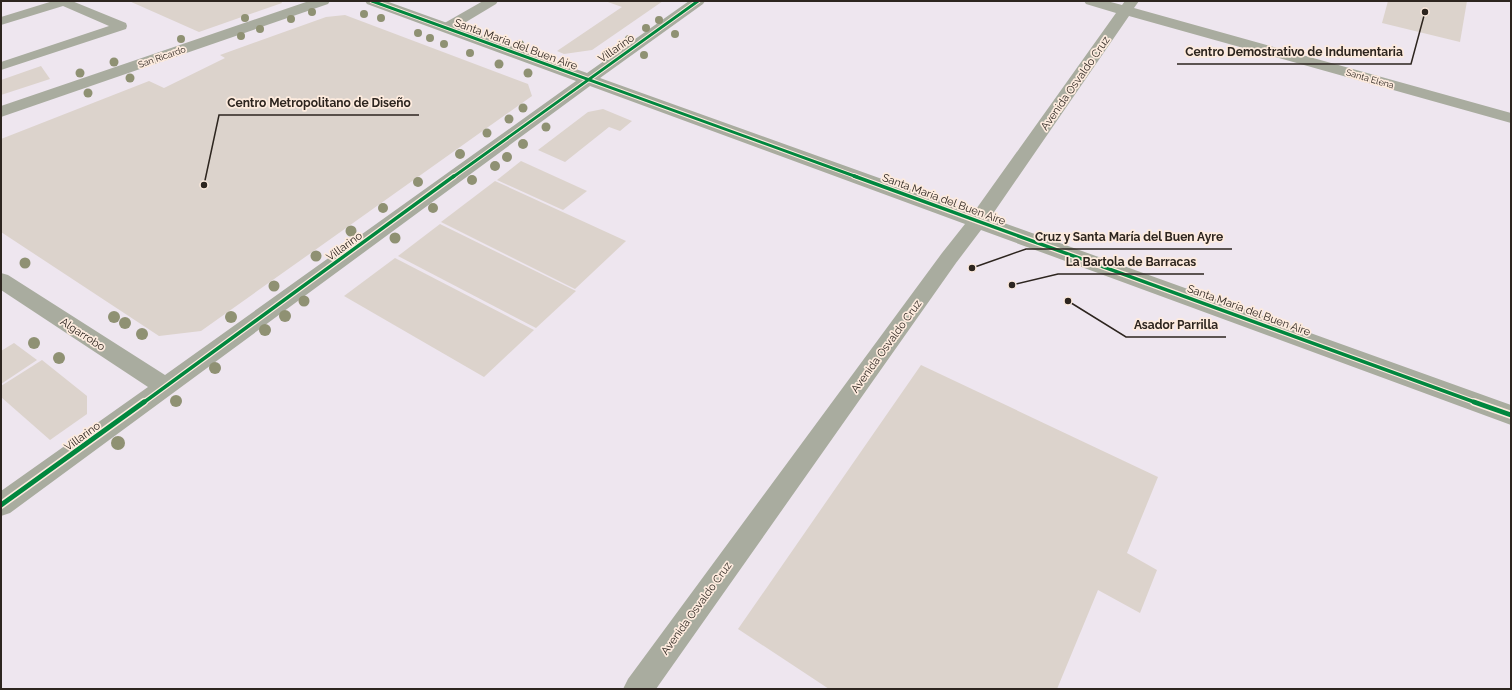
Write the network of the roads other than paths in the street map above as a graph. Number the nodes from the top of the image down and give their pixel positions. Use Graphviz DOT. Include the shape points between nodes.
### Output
graph roads {
  1 [pos="62,1"];
  2 [pos="323,1"];
  3 [pos="372,1"];
  4 [pos="492,1"];
  5 [pos="698,1"];
  6 [pos="1091,1"];
  7 [pos="1128,6"];
  8 [pos="1,21"];
  9 [pos="446,28"];
  10 [pos="1,66"];
  11 [pos="587,80"];
  12 [pos="1,112"];
  13 [pos="1511,118"];
  14 [pos="978,221"];
  15 [pos="1,280"];
  16 [pos="166,387"];
  17 [pos="1511,415"];
  18 [pos="1,505"];
  19 [pos="638,689"];
  1 -- 8 [label="lane"];
  1 -- 10 [label="lane" via="121,26"];
  2 -- 12 [label="street, San Ricardo"];
  3 -- 9 [label="street, Santa María del Buen Aire"];
  4 -- 9 [label="lane"];
  5 -- 11 [label="street, Villarino"];
  6 -- 7 [label="street, Santa Elena"];
  7 -- 13 [label="street, Santa Elena"];
  7 -- 14 [label="street, Avenida Osvaldo Cruz"];
  9 -- 11 [label="street, Santa María del Buen Aire"];
  11 -- 14 [label="street, Santa María del Buen Aire"];
  11 -- 16 [label="street, Villarino"];
  14 -- 17 [label="street, Santa María del Buen Aire"];
  14 -- 19 [label="street, Avenida Osvaldo Cruz"];
  15 -- 16 [label="street, Algarrobo"];
  16 -- 18 [label="street, Villarino"];
}
